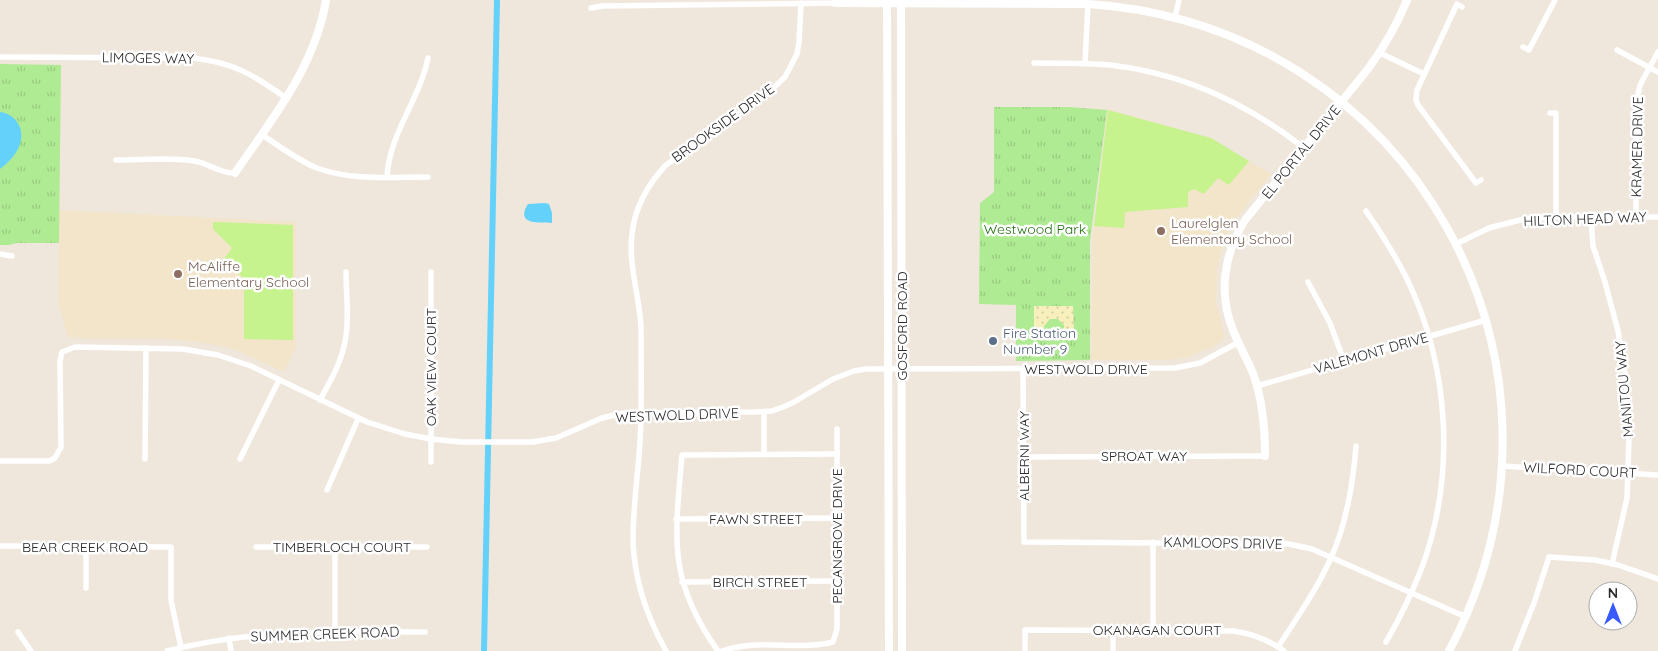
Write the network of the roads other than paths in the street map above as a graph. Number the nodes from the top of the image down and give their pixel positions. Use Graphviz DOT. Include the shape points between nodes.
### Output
graph roads {
  1 [pos="326,0"];
  2 [pos="1179,0"];
  3 [pos="1407,0"];
  4 [pos="1555,0"];
  5 [pos="901,1"];
  6 [pos="887,2"];
  7 [pos="988,2"];
  8 [pos="802,3"];
  9 [pos="835,3"];
  10 [pos="1088,4"];
  11 [pos="1462,7"];
  12 [pos="591,8"];
  13 [pos="1175,17"];
  14 [pos="1523,47"];
  15 [pos="1617,50"];
  16 [pos="1658,52"];
  17 [pos="1380,53"];
  18 [pos="0,57"];
  19 [pos="428,58"];
  20 [pos="1034,63"];
  21 [pos="1085,63"];
  22 [pos="1649,67"];
  23 [pos="1658,72"];
  24 [pos="1424,74"];
  25 [pos="286,98"];
  26 [pos="1342,102"];
  27 [pos="1550,113"];
  28 [pos="261,134"];
  29 [pos="1304,148"];
  30 [pos="116,160"];
  31 [pos="235,173"];
  32 [pos="388,177"];
  33 [pos="428,177"];
  34 [pos="1481,180"];
  35 [pos="1366,211"];
  36 [pos="1556,217"];
  37 [pos="1591,217"];
  38 [pos="1636,217"];
  39 [pos="1658,217"];
  40 [pos="1456,244"];
  41 [pos="0,254"];
  42 [pos="12,256"];
  43 [pos="346,272"];
  44 [pos="431,272"];
  45 [pos="1308,282"];
  46 [pos="1486,320"];
  47 [pos="1429,336"];
  48 [pos="1239,342"];
  49 [pos="146,348"];
  50 [pos="1344,361"];
  51 [pos="902,368"];
  52 [pos="888,369"];
  53 [pos="1024,369"];
  54 [pos="279,380"];
  55 [pos="1257,386"];
  56 [pos="320,400"];
  57 [pos="764,412"];
  58 [pos="641,413"];
  59 [pos="358,419"];
  60 [pos="836,429"];
  61 [pos="431,439"];
  62 [pos="1356,446"];
  63 [pos="764,454"];
  64 [pos="836,454"];
  65 [pos="1265,456"];
  66 [pos="1024,457"];
  67 [pos="145,459"];
  68 [pos="240,459"];
  69 [pos="0,461"];
  70 [pos="431,462"];
  71 [pos="1502,466"];
  72 [pos="1628,473"];
  73 [pos="1658,475"];
  74 [pos="327,490"];
  75 [pos="837,518"];
  76 [pos="676,519"];
  77 [pos="1024,542"];
  78 [pos="1153,542"];
  79 [pos="0,546"];
  80 [pos="86,546"];
  81 [pos="256,547"];
  82 [pos="335,547"];
  83 [pos="427,547"];
  84 [pos="1331,558"];
  85 [pos="1612,564"];
  86 [pos="1658,579"];
  87 [pos="837,581"];
  88 [pos="682,582"];
  89 [pos="86,588"];
  90 [pos="1412,593"];
  91 [pos="1466,617"];
  92 [pos="1113,630"];
  93 [pos="1153,630"];
  94 [pos="335,631"];
  95 [pos="18,632"];
  96 [pos="425,632"];
  97 [pos="229,638"];
  98 [pos="1386,642"];
  99 [pos="1278,647"];
  100 [pos="181,648"];
  101 [pos="31,651"];
  102 [pos="167,651"];
  103 [pos="231,651"];
  104 [pos="666,651"];
  105 [pos="718,651"];
  106 [pos="722,651"];
  107 [pos="889,651"];
  108 [pos="902,651"];
  109 [pos="1025,651"];
  110 [pos="1113,651"];
  111 [pos="1284,651"];
  112 [pos="1449,651"];
  113 [pos="1514,651"];
  1 -- 25 [label="street" via="314,48"];
  2 -- 13 [label="street"];
  3 -- 17 [label="street, EL PORTAL DRIVE"];
  4 -- 14 [label="street" via="1529,50"];
  5 -- 6 [label="street"];
  5 -- 7 [label="street"];
  5 -- 51 [label="street, GOSFORD ROAD"];
  6 -- 9 [label="street"];
  6 -- 52 [label="street, GOSFORD ROAD"];
  7 -- 10 [label="street"];
  8 -- 9 [label="street"];
  8 -- 12 [label="street"];
  8 -- 58 [label="street, BROOKSIDE DRIVE" via="800,42 785,76 768,93 666,165 650,184 638,207 631,248 640,318"];
  10 -- 13 [label="street" via="1126,7"];
  10 -- 21 [label="street"];
  11 -- 24 [label="street" via="1457,4"];
  13 -- 26 [label="street" via="1254,46 1301,72"];
  15 -- 22 [label="street"];
  16 -- 22 [label="street, KRAMER DRIVE"];
  17 -- 24 [label="street"];
  17 -- 26 [label="street, EL PORTAL DRIVE"];
  18 -- 25 [label="street, LIMOGES WAY" via="207,59 249,73"];
  19 -- 32 [label="street" via="423,79 392,149"];
  20 -- 21 [label="street"];
  21 -- 29 [label="street" via="1131,68 1176,79 1249,110"];
  22 -- 23 [label="street"];
  22 -- 38 [label="street, KRAMER DRIVE" via="1636,104"];
  24 -- 34 [label="street" via="1417,90 1418,105 1476,183"];
  25 -- 28 [label="street"];
  26 -- 29 [label="street, EL PORTAL DRIVE"];
  26 -- 40 [label="street" via="1403,162 1430,199"];
  27 -- 36 [label="street" via="1556,113"];
  28 -- 31 [label="street"];
  28 -- 32 [label="street" via="318,168 346,175"];
  29 -- 48 [label="street, EL PORTAL DRIVE" via="1245,220 1229,254 1224,296"];
  30 -- 31 [label="street" via="186,160 209,165 226,174"];
  32 -- 33 [label="street"];
  35 -- 47 [label="street" via="1403,272"];
  36 -- 37 [label="street, HILTON HEAD WAY"];
  36 -- 40 [label="street, HILTON HEAD WAY" via="1506,222"];
  37 -- 38 [label="street, HILTON HEAD WAY"];
  37 -- 72 [label="street, MANITOU WAY" via="1593,246 1623,356 1628,409"];
  38 -- 39 [label="street, HILTON HEAD WAY"];
  40 -- 46 [label="street"];
  41 -- 42 [label="street"];
  43 -- 56 [label="street" via="344,346"];
  44 -- 61 [label="street, OAK VIEW COURT"];
  45 -- 50 [label="street" via="1330,323"];
  46 -- 47 [label="street, VALEMONT DRIVE"];
  46 -- 71 [label="street" via="1501,397"];
  47 -- 50 [label="street, VALEMONT DRIVE"];
  47 -- 90 [label="street" via="1442,406 1442,468 1430,543"];
  48 -- 53 [label="street, WESTWOLD DRIVE" via="1200,362 1174,368"];
  48 -- 55 [label="street, EL PORTAL DRIVE"];
  49 -- 54 [label="street, WESTWOLD DRIVE" via="183,349 218,355 252,366"];
  49 -- 67 [label="street"];
  49 -- 69 [label="street, WESTWOLD DRIVE" via="75,347 62,352 61,447 56,458 49,461"];
  50 -- 55 [label="street, VALEMONT DRIVE"];
  51 -- 52 [label="street, WESTWOLD DRIVE"];
  51 -- 53 [label="street, WESTWOLD DRIVE"];
  51 -- 108 [label="street, GOSFORD ROAD"];
  52 -- 57 [label="street, WESTWOLD DRIVE" via="843,374 794,402"];
  52 -- 107 [label="street, GOSFORD ROAD"];
  53 -- 66 [label="street, ALBERNI WAY"];
  54 -- 56 [label="street, WESTWOLD DRIVE"];
  54 -- 68 [label="street"];
  55 -- 65 [label="street, EL PORTAL DRIVE" via="1264,420"];
  56 -- 59 [label="street, WESTWOLD DRIVE"];
  57 -- 58 [label="street, WESTWOLD DRIVE"];
  57 -- 63 [label="street"];
  58 -- 61 [label="street, WESTWOLD DRIVE" via="612,415 533,442"];
  58 -- 104 [label="street, BROOKSIDE DRIVE" via="633,522 634,558 648,615"];
  59 -- 61 [label="street, WESTWOLD DRIVE"];
  59 -- 74 [label="street"];
  60 -- 64 [label="street, PECANGROVE DRIVE"];
  61 -- 70 [label="street, OAK VIEW COURT"];
  62 -- 84 [label="street" via="1350,500"];
  63 -- 64 [label="street"];
  63 -- 76 [label="street" via="682,455"];
  64 -- 75 [label="street, PECANGROVE DRIVE"];
  65 -- 66 [label="street, SPROAT WAY"];
  66 -- 77 [label="street, ALBERNI WAY"];
  71 -- 72 [label="street, WILFORD COURT"];
  71 -- 91 [label="street" via="1492,537"];
  72 -- 73 [label="street, WILFORD COURT"];
  72 -- 85 [label="street, MANITOU WAY" via="1624,515"];
  75 -- 76 [label="street, FAWN STREET"];
  75 -- 87 [label="street, PECANGROVE DRIVE"];
  76 -- 88 [label="street"];
  77 -- 78 [label="street, KAMLOOPS DRIVE"];
  78 -- 84 [label="street, KAMLOOPS DRIVE" via="1278,543 1300,546"];
  78 -- 93 [label="street"];
  79 -- 80 [label="street, BEAR CREEK ROAD"];
  80 -- 89 [label="street"];
  80 -- 100 [label="street, BEAR CREEK ROAD" via="171,547 171,600"];
  81 -- 82 [label="street, TIMBERLOCH COURT"];
  82 -- 83 [label="street, TIMBERLOCH COURT"];
  82 -- 94 [label="street"];
  84 -- 90 [label="street, KAMLOOPS DRIVE"];
  84 -- 99 [label="street" via="1312,595"];
  85 -- 86 [label="street"];
  85 -- 113 [label="street" via="1549,557"];
  87 -- 88 [label="street, BIRCH STREET"];
  87 -- 106 [label="street, PECANGROVE DRIVE" via="837,629 833,642 821,646 746,646"];
  88 -- 105 [label="street" via="693,611"];
  90 -- 91 [label="street, KAMLOOPS DRIVE"];
  90 -- 98 [label="street"];
  91 -- 112 [label="street"];
  92 -- 93 [label="street, OKANAGAN COURT"];
  92 -- 109 [label="street, OKANAGAN COURT" via="1025,630"];
  92 -- 110 [label="street"];
  93 -- 99 [label="street, OKANAGAN COURT" via="1234,631 1258,637"];
  94 -- 96 [label="street, SUMMER CREEK ROAD"];
  94 -- 97 [label="street, SUMMER CREEK ROAD"];
  95 -- 101 [label="street"];
  97 -- 100 [label="street, SUMMER CREEK ROAD"];
  97 -- 103 [label="street"];
  99 -- 111 [label="street, OKANAGAN COURT"];
  100 -- 102 [label="street, SUMMER CREEK ROAD"];
}
